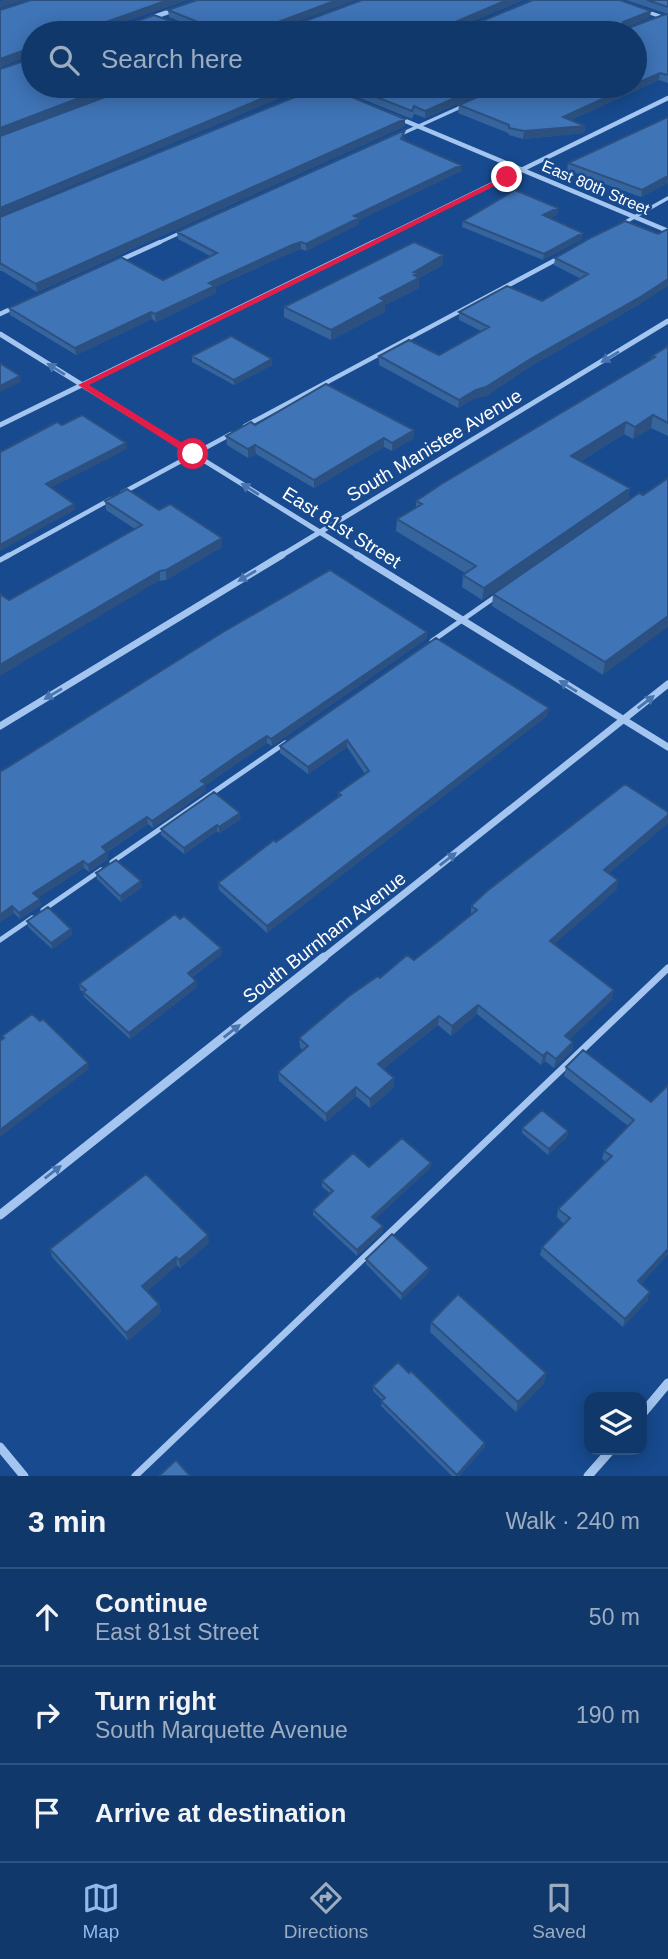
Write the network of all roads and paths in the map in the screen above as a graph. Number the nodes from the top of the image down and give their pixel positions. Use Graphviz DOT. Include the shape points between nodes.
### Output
graph roads {
  1 [pos="182,7"];
  2 [pos="637,8"];
  3 [pos="155,16"];
  4 [pos="662,17"];
  5 [pos="163,19"];
  6 [pos="668,19"];
  7 [pos="142,21"];
  8 [pos="649,22"];
  9 [pos="667,99"];
  10 [pos="471,102"];
  11 [pos="384,112"];
  12 [pos="418,126"];
  13 [pos="390,138"];
  14 [pos="522,170"];
  15 [pos="668,198"];
  16 [pos="635,217"];
  17 [pos="620,225"];
  18 [pos="190,228"];
  19 [pos="668,231"];
  20 [pos="571,251"];
  21 [pos="114,262"];
  22 [pos="14,307"];
  23 [pos="0,314"];
  24 [pos="668,321"];
  25 [pos="0,334"];
  26 [pos="83,385"];
  27 [pos="0,425"];
  28 [pos="193,454"];
  29 [pos="320,532"];
  30 [pos="0,560"];
  31 [pos="505,590"];
  32 [pos="462,620"];
  33 [pos="425,646"];
  34 [pos="668,684"];
  35 [pos="623,720"];
  36 [pos="0,726"];
  37 [pos="287,741"];
  38 [pos="668,747"];
  39 [pos="0,940"];
  40 [pos="668,968"];
  41 [pos="0,1215"];
  42 [pos="668,1383"];
  43 [pos="647,1408"];
  44 [pos="0,1447"];
  45 [pos="607,1455"];
  46 [pos="24,1476"];
  47 [pos="135,1476"];
  48 [pos="588,1476"];
  1 -- 3 [label="street"];
  2 -- 4 [label="lane"];
  3 -- 5 [label="street"];
  3 -- 7 [label="street"];
  4 -- 6 [label="lane"];
  4 -- 8 [label="lane"];
  9 -- 14 [label="street"];
  10 -- 12 [label="lane"];
  11 -- 12 [label="street, East 80th Street"];
  12 -- 13 [label="lane"];
  12 -- 14 [label="street, East 80th Street"];
  14 -- 16 [label="street, East 80th Street"];
  14 -- 26 [label="street"];
  15 -- 16 [label="lane"];
  16 -- 17 [label="lane"];
  16 -- 19 [label="street, East 80th Street"];
  18 -- 21 [label="lane"];
  20 -- 28 [label="lane"];
  22 -- 23 [label="lane"];
  24 -- 29 [label="street, South Manistee Avenue, one-way"];
  26 -- 25 [label="street, East 81st Street, one-way"];
  26 -- 27 [label="street"];
  26 -- 28 [label="street, East 81st Street"];
  29 -- 28 [label="street, East 81st Street, one-way"];
  28 -- 30 [label="lane"];
  29 -- 32 [label="street, East 81st Street"];
  29 -- 36 [label="street, South Manistee Avenue, one-way"];
  31 -- 32 [label="lane"];
  32 -- 33 [label="lane"];
  35 -- 32 [label="street, East 81st Street, one-way"];
  35 -- 34 [label="street, South Burnham Avenue, one-way"];
  35 -- 38 [label="street, East 81st Street"];
  41 -- 35 [label="street, South Burnham Avenue, one-way"];
  37 -- 39 [label="lane"];
  40 -- 47 [label="lane"];
  42 -- 43 [label="street"];
  44 -- 46 [label="street"];
  45 -- 48 [label="street"];
}
